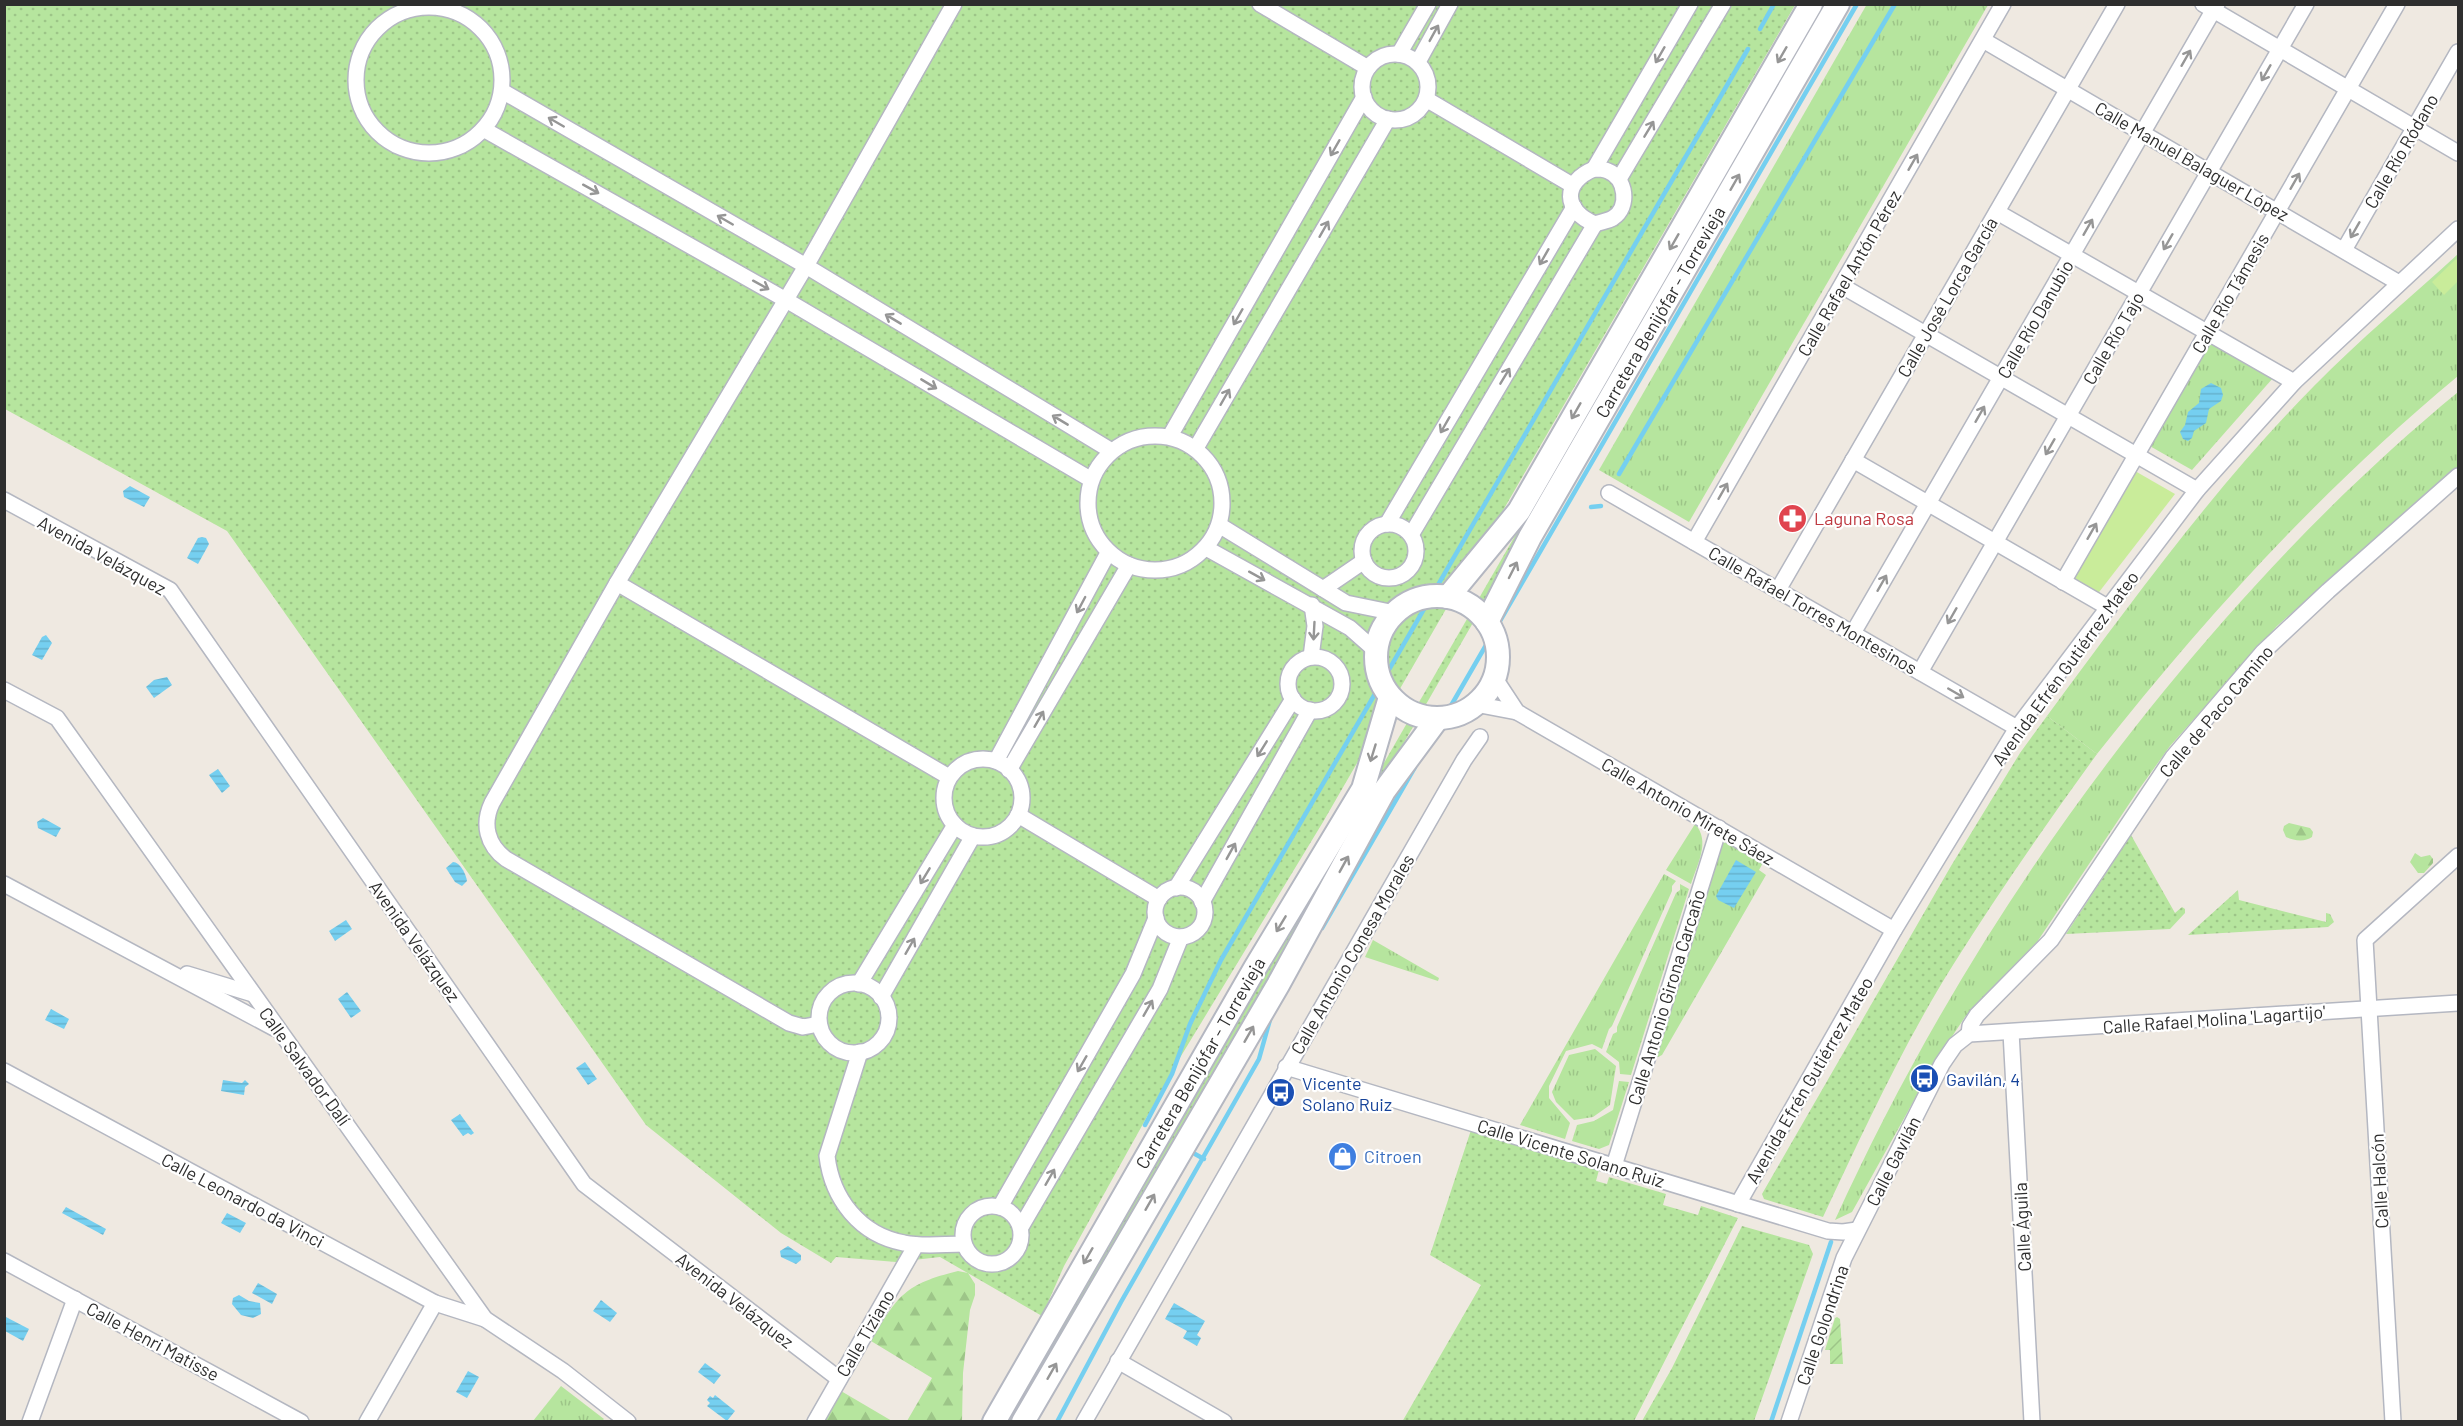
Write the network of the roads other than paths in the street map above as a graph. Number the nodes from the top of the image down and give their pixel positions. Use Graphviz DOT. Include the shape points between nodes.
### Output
graph roads {
  1 [pos="954,4"];
  2 [pos="1260,4"];
  3 [pos="1428,4"];
  4 [pos="1450,4"];
  5 [pos="1690,4"];
  6 [pos="1723,4"];
  7 [pos="1811,4"];
  8 [pos="1838,4"];
  9 [pos="2003,4"];
  10 [pos="2117,4"];
  11 [pos="2306,4"];
  12 [pos="2397,4"];
  13 [pos="427,5"];
  14 [pos="2211,7"];
  15 [pos="1983,40"];
  16 [pos="2280,49"];
  17 [pos="2458,52"];
  18 [pos="1399,54"];
  19 [pos="1418,62"];
  20 [pos="1368,68"];
  21 [pos="2068,89"];
  22 [pos="2348,89"];
  23 [pos="502,91"];
  24 [pos="1364,98"];
  25 [pos="1426,99"];
  26 [pos="1388,119"];
  27 [pos="2415,127"];
  28 [pos="485,129"];
  29 [pos="2143,133"];
  30 [pos="2458,153"];
  31 [pos="1594,169"];
  32 [pos="2209,171"];
  33 [pos="1619,179"];
  34 [pos="1572,185"];
  35 [pos="1574,207"];
  36 [pos="2277,211"];
  37 [pos="1996,212"];
  38 [pos="1595,224"];
  39 [pos="2458,229"];
  40 [pos="2344,250"];
  41 [pos="2072,255"];
  42 [pos="806,266"];
  43 [pos="2399,284"];
  44 [pos="1842,286"];
  45 [pos="2139,294"];
  46 [pos="786,300"];
  47 [pos="2207,333"];
  48 [pos="1926,334"];
  49 [pos="2001,377"];
  50 [pos="2294,382"];
  51 [pos="2068,416"];
  52 [pos="1170,436"];
  53 [pos="1196,448"];
  54 [pos="1110,450"];
  55 [pos="2136,455"];
  56 [pos="1853,460"];
  57 [pos="2458,476"];
  58 [pos="1090,479"];
  59 [pos="2197,490"];
  60 [pos="1609,493"];
  61 [pos="4,500"];
  62 [pos="1928,504"];
  63 [pos="1387,524"];
  64 [pos="1219,525"];
  65 [pos="1411,535"];
  66 [pos="1694,542"];
  67 [pos="1995,542"];
  68 [pos="1206,548"];
  69 [pos="1108,553"];
  70 [pos="1364,561"];
  71 [pos="1129,565"];
  72 [pos="2063,582"];
  73 [pos="617,584"];
  74 [pos="1323,589"];
  75 [pos="1778,590"];
  76 [pos="1448,597"];
  77 [pos="1312,605"];
  78 [pos="2109,608"];
  79 [pos="1395,613"];
  80 [pos="1487,622"];
  81 [pos="1853,633"];
  82 [pos="1376,651"];
  83 [pos="1311,657"];
  84 [pos="1920,672"];
  85 [pos="1494,677"];
  86 [pos="4,690"];
  87 [pos="1390,697"];
  88 [pos="1293,699"];
  89 [pos="1475,705"];
  90 [pos="1310,711"];
  91 [pos="1517,712"];
  92 [pos="1438,718"];
  93 [pos="2017,728"];
  94 [pos="1480,737"];
  95 [pos="996,761"];
  96 [pos="1010,770"];
  97 [pos="949,777"];
  98 [pos="1018,815"];
  99 [pos="955,825"];
  100 [pos="1719,828"];
  101 [pos="974,836"];
  102 [pos="2458,856"];
  103 [pos="4,884"];
  104 [pos="1176,888"];
  105 [pos="1159,898"];
  106 [pos="1202,902"];
  107 [pos="1156,918"];
  108 [pos="1894,930"];
  109 [pos="1181,937"];
  110 [pos="154,964"];
  111 [pos="859,984"];
  112 [pos="253,994"];
  113 [pos="881,997"];
  114 [pos="219,998"];
  115 [pos="2458,1003"];
  116 [pos="2369,1009"];
  117 [pos="819,1024"];
  118 [pos="279,1030"];
  119 [pos="2011,1032"];
  120 [pos="1969,1034"];
  121 [pos="860,1052"];
  122 [pos="1286,1067"];
  123 [pos="4,1071"];
  124 [pos="1614,1166"];
  125 [pos="1738,1204"];
  126 [pos="1000,1207"];
  127 [pos="1020,1227"];
  128 [pos="1857,1230"];
  129 [pos="964,1244"];
  130 [pos="916,1245"];
  131 [pos="4,1261"];
  132 [pos="75,1299"];
  133 [pos="435,1303"];
  134 [pos="485,1319"];
  135 [pos="1118,1361"];
  136 [pos="838,1379"];
  137 [pos="30,1422"];
  138 [pos="301,1422"];
  139 [pos="367,1422"];
  140 [pos="628,1422"];
  141 [pos="814,1422"];
  142 [pos="994,1422"];
  143 [pos="1023,1422"];
  144 [pos="1084,1422"];
  145 [pos="1224,1422"];
  146 [pos="1789,1422"];
  147 [pos="2032,1422"];
  148 [pos="2393,1422"];
  1 -- 42 [label="street"];
  2 -- 20 [label="street"];
  3 -- 18 [label="street"];
  19 -- 4 [label="street, one-way"];
  5 -- 31 [label="street, one-way"];
  33 -- 6 [label="street, one-way"];
  7 -- 76 [label="main road, Carretera Benijófar - Torrevieja, one-way" via="1519,511"];
  80 -- 8 [label="main road, Carretera Benijófar - Torrevieja, one-way" via="1530,537"];
  9 -- 15 [label="street, Calle Rafael Antón Pérez"];
  10 -- 21 [label="street, Calle José Lorca García"];
  11 -- 16 [label="street, Calle Río Tajo"];
  12 -- 22 [label="street, Calle Río Támesis"];
  13 -- 23 [label="street" via="458,11 484,31 500,59"];
  13 -- 28 [label="street" via="387,17 380,25 360,50 354,91 372,129 407,152 449,152"];
  14 -- 16 [label="street"];
  29 -- 14 [label="street, Calle Río Danubio, one-way"];
  15 -- 21 [label="street, Calle Manuel Balaguer López"];
  44 -- 15 [label="street, Calle Rafael Antón Pérez, one-way"];
  16 -- 22 [label="street"];
  16 -- 32 [label="street, Calle Río Tajo, one-way"];
  17 -- 27 [label="street, Calle Río Ródano"];
  18 -- 19 [label="street"];
  18 -- 20 [label="street" via="1386,55"];
  19 -- 25 [label="street" via="1429,86"];
  20 -- 24 [label="street" via="1362,84"];
  21 -- 29 [label="street, Calle Manuel Balaguer López"];
  21 -- 37 [label="street, Calle José Lorca García"];
  22 -- 27 [label="street"];
  36 -- 22 [label="street, Calle Río Támesis, one-way"];
  23 -- 28 [label="street"];
  42 -- 23 [label="street, one-way"];
  24 -- 26 [label="street" via="1371,109"];
  24 -- 52 [label="street, one-way"];
  25 -- 26 [label="street" via="1419,111 1407,118"];
  25 -- 34 [label="street"];
  53 -- 26 [label="street, one-way"];
  27 -- 30 [label="street"];
  27 -- 40 [label="street, Calle Río Ródano, one-way"];
  28 -- 46 [label="street, one-way"];
  29 -- 32 [label="street, Calle Manuel Balaguer López"];
  41 -- 29 [label="street, Calle Río Danubio, one-way"];
  31 -- 33 [label="street" via="1608,170"];
  31 -- 34 [label="street" via="1581,174"];
  32 -- 36 [label="street, Calle Manuel Balaguer López"];
  32 -- 45 [label="street, Calle Río Tajo, one-way"];
  33 -- 38 [label="street" via="1624,192 1623,206 1614,217"];
  34 -- 35 [label="street" via="1570,199"];
  35 -- 38 [label="street"];
  35 -- 63 [label="street, one-way"];
  36 -- 40 [label="street, Calle Manuel Balaguer López"];
  36 -- 47 [label="street, Calle Río Támesis"];
  37 -- 41 [label="street"];
  37 -- 48 [label="street, Calle José Lorca García"];
  65 -- 38 [label="street, one-way"];
  39 -- 43 [label="street, Avenida Efrén Gutiérrez Mateo"];
  40 -- 43 [label="street, Calle Manuel Balaguer López"];
  41 -- 45 [label="street"];
  41 -- 49 [label="street, Calle Río Danubio"];
  42 -- 46 [label="street"];
  54 -- 42 [label="street, one-way"];
  43 -- 50 [label="street, Avenida Efrén Gutiérrez Mateo"];
  44 -- 48 [label="street"];
  66 -- 44 [label="street, Calle Rafael Antón Pérez, one-way"];
  45 -- 47 [label="street"];
  45 -- 51 [label="street, Calle Río Tajo"];
  46 -- 58 [label="street, one-way"];
  46 -- 73 [label="street"];
  47 -- 50 [label="street"];
  47 -- 55 [label="street, Calle Río Támesis"];
  48 -- 49 [label="street"];
  48 -- 56 [label="street, Calle José Lorca García"];
  49 -- 51 [label="street"];
  62 -- 49 [label="street, Calle Río Danubio, one-way"];
  50 -- 59 [label="street, Avenida Efrén Gutiérrez Mateo"];
  51 -- 55 [label="street"];
  51 -- 67 [label="street, Calle Río Tajo, one-way"];
  52 -- 53 [label="street"];
  52 -- 54 [label="street" via="1138,436"];
  53 -- 64 [label="street" via="1215,470 1223,497"];
  54 -- 58 [label="street"];
  55 -- 59 [label="street"];
  72 -- 55 [label="street, Calle Río Támesis, one-way"];
  56 -- 62 [label="street"];
  56 -- 75 [label="street, Calle José Lorca García"];
  57 -- 120 [label="street, Calle de Paco Camino" via="2264,652 2173,757 2051,940 1977,1015"];
  58 -- 69 [label="street" via="1087,514"];
  59 -- 78 [label="street, Avenida Efrén Gutiérrez Mateo"];
  60 -- 66 [label="street, Calle Rafael Torres Montesinos"];
  61 -- 136 [label="street, Avenida Velázquez" via="170,590 584,1184"];
  62 -- 67 [label="street"];
  81 -- 62 [label="street, Calle Río Danubio, one-way"];
  63 -- 65 [label="street" via="1404,528"];
  63 -- 70 [label="street" via="1366,537"];
  64 -- 68 [label="street"];
  64 -- 74 [label="street"];
  65 -- 70 [label="street" via="1416,552 1414,561 1402,575 1384,578"];
  66 -- 75 [label="street, Calle Rafael Torres Montesinos"];
  67 -- 72 [label="street"];
  67 -- 84 [label="street, Calle Río Tajo, one-way"];
  68 -- 71 [label="street" via="1180,566 1152,571"];
  68 -- 77 [label="street, one-way"];
  69 -- 71 [label="street"];
  69 -- 95 [label="street, one-way"];
  70 -- 74 [label="street"];
  96 -- 71 [label="street, one-way"];
  72 -- 78 [label="street"];
  73 -- 97 [label="street"];
  73 -- 117 [label="street" via="492,803 487,826 490,841 506,859 789,1023"];
  74 -- 79 [label="street" via="1346,603"];
  75 -- 81 [label="street, Calle Rafael Torres Montesinos"];
  76 -- 79 [label="main road" via="1419,598"];
  76 -- 80 [label="main road" via="1477,610"];
  77 -- 82 [label="street" via="1350,628"];
  77 -- 83 [label="street, one-way" via="1315,626"];
  78 -- 93 [label="street, Avenida Efrén Gutiérrez Mateo"];
  79 -- 82 [label="main road" via="1386,621"];
  80 -- 85 [label="main road" via="1497,645"];
  81 -- 84 [label="street, Calle Rafael Torres Montesinos"];
  82 -- 87 [label="main road" via="1379,680"];
  83 -- 88 [label="street" via="1299,662 1288,676 1287,686"];
  83 -- 90 [label="street" via="1333,664 1341,687 1334,703"];
  84 -- 93 [label="street, Calle Rafael Torres Montesinos, one-way"];
  85 -- 89 [label="main road"];
  85 -- 91 [label="street, Calle Antonio Mirete Sáez"];
  86 -- 112 [label="street, Calle Salvador Dalí" via="57,718"];
  87 -- 92 [label="main road" via="1406,711"];
  87 -- 142 [label="main road, Carretera Benijófar - Torrevieja, one-way" via="1363,789 1255,968"];
  88 -- 90 [label="street"];
  88 -- 104 [label="street, one-way"];
  89 -- 91 [label="street"];
  89 -- 92 [label="main road"];
  106 -- 90 [label="street, one-way"];
  91 -- 100 [label="street, Calle Antonio Mirete Sáez"];
  143 -- 92 [label="main road, Carretera Benijófar - Torrevieja, one-way" via="1278,985 1384,791"];
  93 -- 108 [label="street, Avenida Efrén Gutiérrez Mateo"];
  94 -- 122 [label="street, Calle Antonio Conesa Morales"];
  95 -- 96 [label="street"];
  95 -- 97 [label="street" via="963,764"];
  96 -- 98 [label="street" via="1021,785"];
  97 -- 99 [label="street" via="945,806"];
  98 -- 101 [label="street" via="1001,833"];
  98 -- 105 [label="street"];
  99 -- 101 [label="street"];
  99 -- 111 [label="street, one-way"];
  100 -- 108 [label="street, Calle Antonio Mirete Sáez"];
  100 -- 124 [label="street, Calle Antonio Girona Carcaño"];
  113 -- 101 [label="street, one-way"];
  102 -- 116 [label="street, Calle Halcón" via="2365,940"];
  103 -- 110 [label="street"];
  104 -- 105 [label="street"];
  104 -- 106 [label="street" via="1198,893"];
  105 -- 107 [label="street"];
  106 -- 109 [label="street" via="1204,921 1195,932"];
  107 -- 109 [label="street" via="1170,935"];
  107 -- 126 [label="street, one-way" via="1133,974"];
  108 -- 125 [label="street, Avenida Efrén Gutiérrez Mateo"];
  127 -- 109 [label="street, one-way" via="1160,988"];
  110 -- 112 [label="street"];
  110 -- 114 [label="street"];
  111 -- 113 [label="street" via="872,987"];
  111 -- 117 [label="street" via="833,988 821,1004"];
  112 -- 114 [label="street"];
  112 -- 118 [label="street, Calle Salvador Dalí"];
  113 -- 121 [label="street" via="886,1002 890,1022 882,1041"];
  114 -- 118 [label="street"];
  115 -- 116 [label="street, Calle Rafael Molina 'Lagartijo'"];
  116 -- 119 [label="street, Calle Rafael Molina 'Lagartijo'"];
  116 -- 148 [label="street, Calle Halcón"];
  117 -- 121 [label="street" via="828,1043 845,1053"];
  118 -- 134 [label="street, Calle Salvador Dalí"];
  119 -- 120 [label="street, Calle Rafael Molina 'Lagartijo'"];
  119 -- 147 [label="street, Calle Águila"];
  120 -- 128 [label="street, Calle Gavilán" via="1955,1045 1942,1064"];
  121 -- 130 [label="street" via="827,1156 830,1176 845,1207 865,1226 889,1239"];
  122 -- 124 [label="street, Calle Vicente Solano Ruiz"];
  122 -- 135 [label="street, Calle Antonio Conesa Morales"];
  123 -- 133 [label="street, Calle Leonardo da Vinci"];
  124 -- 125 [label="street, Calle Vicente Solano Ruiz"];
  125 -- 128 [label="street, Calle Vicente Solano Ruiz" via="1828,1231"];
  126 -- 127 [label="street" via="1013,1214"];
  126 -- 129 [label="street" via="984,1207 971,1215 964,1228"];
  127 -- 129 [label="street" via="1020,1245 1009,1259 992,1264 975,1258"];
  128 -- 146 [label="street, Calle Golondrina"];
  129 -- 130 [label="street"];
  130 -- 136 [label="street, Calle Tiziano"];
  131 -- 132 [label="street, Calle Henri Matisse"];
  132 -- 137 [label="street"];
  132 -- 138 [label="street, Calle Henri Matisse"];
  133 -- 134 [label="street, Calle Leonardo da Vinci"];
  133 -- 139 [label="street"];
  134 -- 140 [label="street, Calle Salvador Dalí" via="563,1371"];
  135 -- 144 [label="street, Calle Antonio Conesa Morales"];
  135 -- 145 [label="street"];
  136 -- 141 [label="street, Calle Tiziano"];
}
